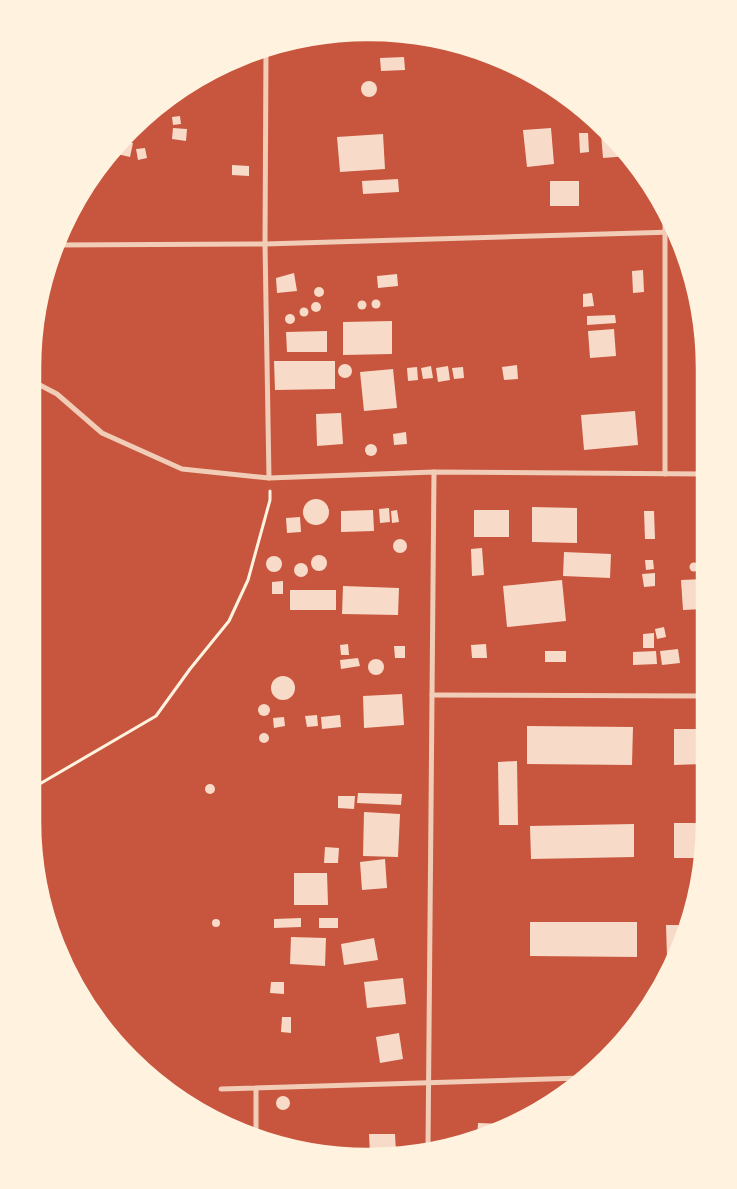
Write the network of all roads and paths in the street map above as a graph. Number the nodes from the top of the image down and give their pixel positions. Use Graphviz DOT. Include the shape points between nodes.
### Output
graph roads {
  1 [pos="266,56"];
  2 [pos="665,227"];
  3 [pos="665,232"];
  4 [pos="264,244"];
  5 [pos="64,245"];
  6 [pos="40,385"];
  7 [pos="434,472"];
  8 [pos="665,474"];
  9 [pos="697,474"];
  10 [pos="269,478"];
  11 [pos="432,694"];
  12 [pos="697,696"];
  13 [pos="40,784"];
  14 [pos="571,1078"];
  15 [pos="428,1082"];
  16 [pos="221,1089"];
  17 [pos="256,1089"];
  18 [pos="256,1129"];
  19 [pos="428,1144"];
  1 -- 4 [label="street"];
  2 -- 3 [label="street"];
  3 -- 4 [label="street"];
  3 -- 8 [label="street"];
  4 -- 5 [label="street"];
  4 -- 10 [label="street"];
  6 -- 10 [label="street" via="56,394 102,433 182,469"];
  7 -- 8 [label="street"];
  7 -- 10 [label="street"];
  7 -- 11 [label="street"];
  8 -- 9 [label="street"];
  10 -- 13 [label="path" via="270,500 248,580 229,621 156,716"];
  11 -- 12 [label="street"];
  11 -- 15 [label="street"];
  14 -- 15 [label="street"];
  15 -- 17 [label="street"];
  15 -- 19 [label="street"];
  16 -- 17 [label="street"];
  17 -- 18 [label="street"];
}
